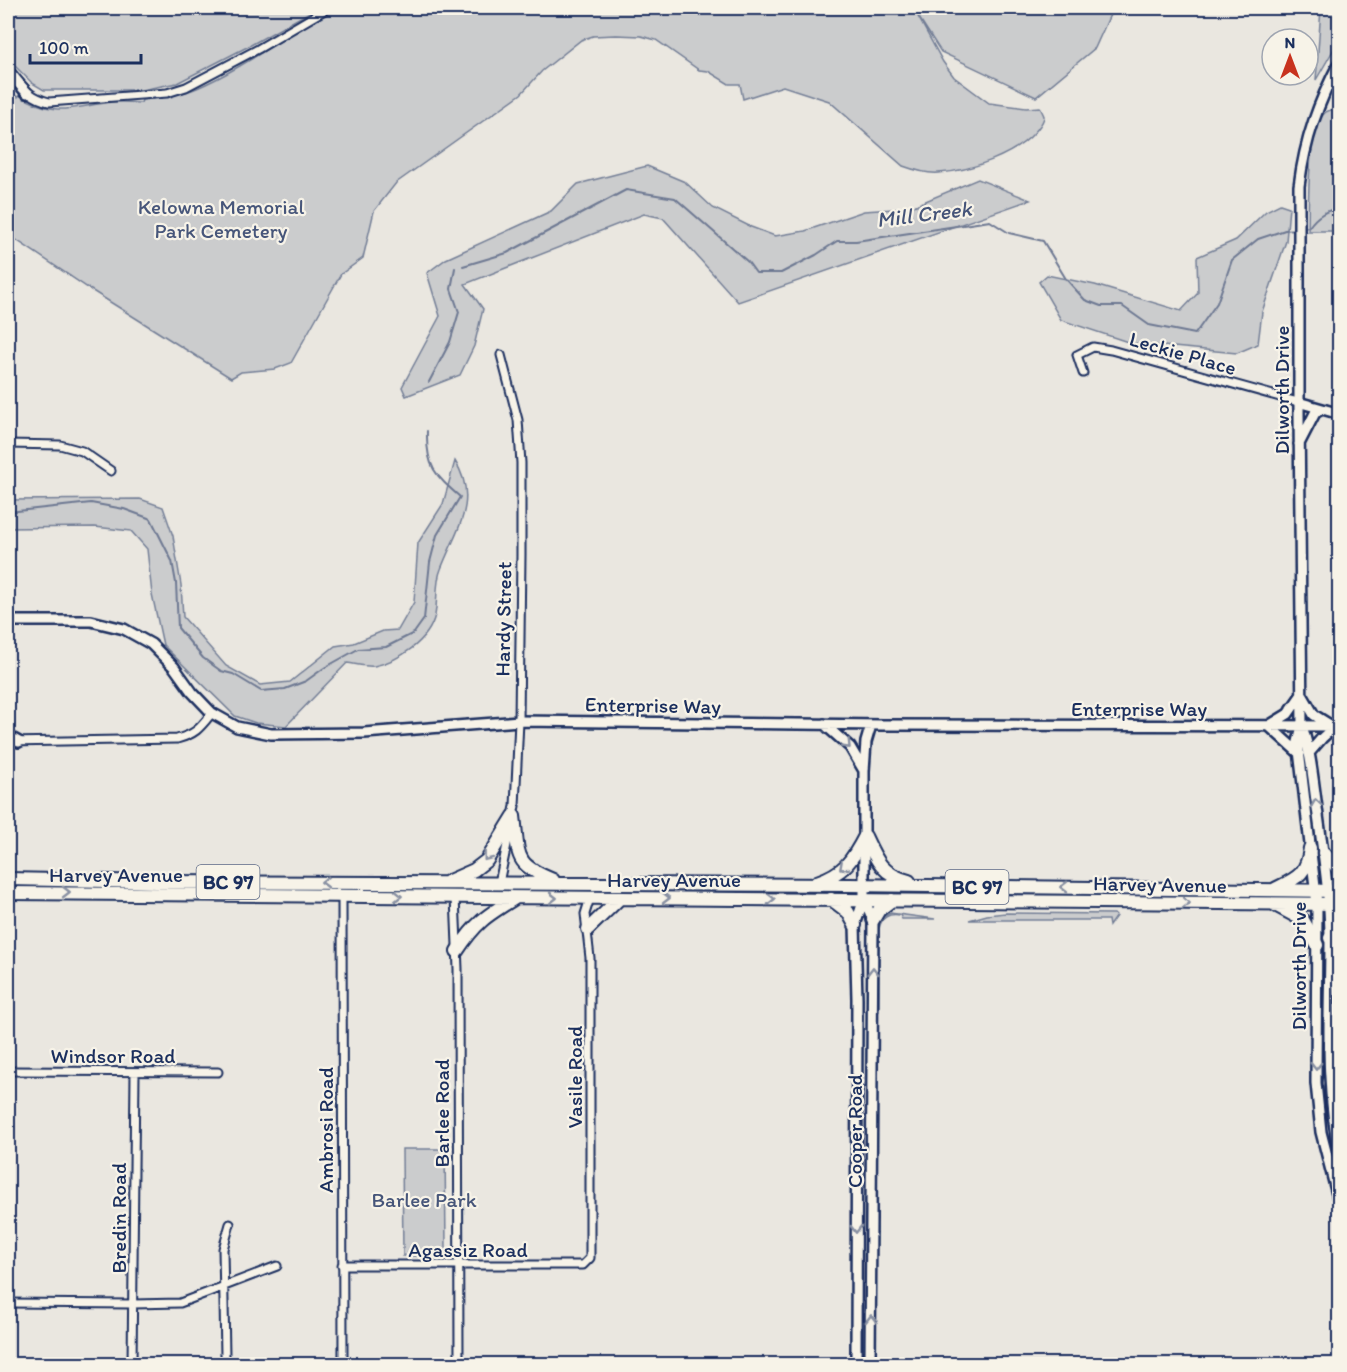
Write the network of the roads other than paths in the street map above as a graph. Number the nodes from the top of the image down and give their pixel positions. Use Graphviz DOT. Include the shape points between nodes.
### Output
graph roads {
  1 [pos="328,8"];
  2 [pos="1340,61"];
  3 [pos="8,69"];
  4 [pos="8,80"];
  5 [pos="27,93"];
  6 [pos="501,355"];
  7 [pos="1083,373"];
  8 [pos="1298,402"];
  9 [pos="1322,409"];
  10 [pos="1340,414"];
  11 [pos="8,444"];
  12 [pos="1299,444"];
  13 [pos="111,471"];
  14 [pos="8,621"];
  15 [pos="1302,694"];
  16 [pos="212,713"];
  17 [pos="519,721"];
  18 [pos="824,724"];
  19 [pos="871,725"];
  20 [pos="1269,726"];
  21 [pos="1302,726"];
  22 [pos="1337,726"];
  23 [pos="8,736"];
  24 [pos="8,742"];
  25 [pos="19,742"];
  26 [pos="1305,754"];
  27 [pos="864,771"];
  28 [pos="514,816"];
  29 [pos="865,836"];
  30 [pos="1310,848"];
  31 [pos="1324,853"];
  32 [pos="1340,871"];
  33 [pos="8,878"];
  34 [pos="368,882"];
  35 [pos="447,882"];
  36 [pos="499,883"];
  37 [pos="560,883"];
  38 [pos="624,884"];
  39 [pos="810,885"];
  40 [pos="864,885"];
  41 [pos="928,886"];
  42 [pos="1144,888"];
  43 [pos="1271,891"];
  44 [pos="8,893"];
  45 [pos="342,895"];
  46 [pos="455,897"];
  47 [pos="470,897"];
  48 [pos="620,897"];
  49 [pos="1328,897"];
  50 [pos="516,898"];
  51 [pos="590,898"];
  52 [pos="831,899"];
  53 [pos="864,899"];
  54 [pos="892,900"];
  55 [pos="1128,903"];
  56 [pos="1274,904"];
  57 [pos="873,920"];
  58 [pos="855,925"];
  59 [pos="1340,926"];
  60 [pos="588,929"];
  61 [pos="1330,938"];
  62 [pos="1317,945"];
  63 [pos="457,951"];
  64 [pos="8,1071"];
  65 [pos="218,1072"];
  66 [pos="135,1073"];
  67 [pos="1340,1155"];
  68 [pos="1337,1191"];
  69 [pos="1340,1206"];
  70 [pos="230,1224"];
  71 [pos="591,1258"];
  72 [pos="342,1265"];
  73 [pos="277,1266"];
  74 [pos="457,1266"];
  75 [pos="224,1288"];
  76 [pos="8,1303"];
  77 [pos="133,1305"];
  78 [pos="225,1354"];
  79 [pos="132,1365"];
  80 [pos="343,1365"];
  81 [pos="459,1365"];
  82 [pos="856,1365"];
  83 [pos="870,1365"];
  1 -- 5 [label="street" via="204,79 167,93 63,102 42,100"];
  2 -- 8 [label="main road, Dilworth Drive" via="1312,120 1299,186"];
  3 -- 5 [label="street"];
  4 -- 5 [label="main road" via="18,83"];
  6 -- 17 [label="street, Hardy Street" via="516,410 521,463"];
  7 -- 8 [label="street, Leckie Place" via="1077,355 1093,347"];
  8 -- 9 [label="main road"];
  8 -- 12 [label="main road, Dilworth Drive"];
  9 -- 10 [label="main road"];
  9 -- 12 [label="main road"];
  11 -- 13 [label="street" via="60,445 82,451"];
  12 -- 15 [label="main road, Dilworth Drive"];
  14 -- 16 [label="main road, Enterprise Way" via="91,621 124,629 151,644"];
  15 -- 20 [label="main road" via="1288,714"];
  15 -- 21 [label="main road, Dilworth Drive"];
  15 -- 22 [label="main road" via="1314,715"];
  16 -- 17 [label="main road, Enterprise Way" via="237,727 271,734 363,733"];
  16 -- 25 [label="street" via="192,735 177,739"];
  17 -- 18 [label="main road, Enterprise Way"];
  17 -- 28 [label="street, Hardy Street"];
  18 -- 19 [label="main road, Enterprise Way"];
  18 -- 27 [label="main road, one-way" via="850,747"];
  19 -- 20 [label="main road, Enterprise Way"];
  19 -- 27 [label="main road, Cooper Road"];
  20 -- 21 [label="main road, Enterprise Way"];
  20 -- 26 [label="main road"];
  21 -- 22 [label="main road, Enterprise Way"];
  21 -- 26 [label="main road, Dilworth Drive" via="1298,742"];
  22 -- 26 [label="main road"];
  23 -- 25 [label="main road"];
  24 -- 25 [label="street"];
  26 -- 30 [label="main road, Dilworth Drive"];
  31 -- 26 [label="main road, Dilworth Drive, one-way"];
  27 -- 29 [label="main road, Cooper Road"];
  28 -- 35 [label="highway, one-way" via="487,860"];
  28 -- 36 [label="street, Hardy Street"];
  28 -- 37 [label="highway" via="521,861 532,872"];
  29 -- 39 [label="highway, one-way" via="846,867"];
  29 -- 40 [label="main road, Cooper Road"];
  29 -- 41 [label="highway" via="881,867 896,878"];
  30 -- 43 [label="highway" via="1309,861 1301,874"];
  30 -- 49 [label="main road, Dilworth Drive"];
  31 -- 32 [label="highway"];
  31 -- 49 [label="main road, Dilworth Drive"];
  34 -- 33 [label="highway, Harvey Avenue / BC 97, one-way"];
  34 -- 35 [label="highway, Harvey Avenue / BC 97"];
  34 -- 45 [label="highway"];
  35 -- 36 [label="highway, Harvey Avenue / BC 97"];
  36 -- 37 [label="highway, Harvey Avenue / BC 97"];
  36 -- 47 [label="highway"];
  37 -- 38 [label="highway, Harvey Avenue / BC 97"];
  38 -- 39 [label="highway, Harvey Avenue / BC 97"];
  38 -- 51 [label="highway" via="601,890"];
  39 -- 40 [label="highway, Harvey Avenue / BC 97"];
  40 -- 41 [label="highway, Harvey Avenue / BC 97"];
  40 -- 53 [label="main road, Cooper Road"];
  42 -- 41 [label="highway, Harvey Avenue / BC 97, one-way"];
  42 -- 43 [label="highway, Harvey Avenue / BC 97"];
  42 -- 55 [label="highway"];
  43 -- 49 [label="highway, Harvey Avenue / BC 97"];
  44 -- 45 [label="highway, Harvey Avenue / BC 97, one-way"];
  45 -- 46 [label="highway, Harvey Avenue / BC 97, one-way"];
  45 -- 72 [label="street, Ambrosi Road"];
  46 -- 47 [label="highway, Harvey Avenue / BC 97"];
  46 -- 63 [label="street, Barlee Road"];
  47 -- 50 [label="highway, Harvey Avenue / BC 97"];
  48 -- 51 [label="highway, Harvey Avenue / BC 97"];
  48 -- 52 [label="highway, Harvey Avenue / BC 97, one-way"];
  48 -- 60 [label="highway"];
  49 -- 56 [label="highway, Harvey Avenue / BC 97"];
  49 -- 61 [label="main road, Dilworth Drive"];
  49 -- 62 [label="main road, Dilworth Drive"];
  50 -- 51 [label="highway, Harvey Avenue / BC 97, one-way"];
  50 -- 63 [label="highway" via="482,919"];
  51 -- 60 [label="street, Vasile Road" via="585,914"];
  52 -- 53 [label="highway, Harvey Avenue / BC 97"];
  52 -- 58 [label="highway" via="848,912"];
  53 -- 54 [label="highway, Harvey Avenue / BC 97"];
  53 -- 57 [label="main road, Cooper Road"];
  53 -- 58 [label="main road, Cooper Road"];
  54 -- 55 [label="highway, Harvey Avenue / BC 97"];
  54 -- 57 [label="highway"];
  55 -- 56 [label="highway, Harvey Avenue / BC 97, one-way"];
  56 -- 62 [label="highway" via="1303,920"];
  83 -- 57 [label="main road, Cooper Road, one-way"];
  58 -- 82 [label="main road, Cooper Road, one-way"];
  59 -- 61 [label="highway"];
  60 -- 71 [label="street, Vasile Road"];
  61 -- 67 [label="main road, Dilworth Drive" via="1329,1082"];
  62 -- 68 [label="main road, Dilworth Drive, one-way" via="1316,1083 1321,1132"];
  63 -- 74 [label="street, Barlee Road"];
  64 -- 66 [label="street, Windsor Road"];
  65 -- 66 [label="street, Windsor Road"];
  66 -- 77 [label="street, Bredin Road"];
  68 -- 69 [label="main road, Dilworth Drive"];
  70 -- 75 [label="street" via="223,1249"];
  71 -- 74 [label="street, Agassiz Road" via="583,1265"];
  72 -- 74 [label="street, Agassiz Road"];
  72 -- 80 [label="street, Ambrosi Road"];
  73 -- 75 [label="street"];
  74 -- 81 [label="street, Barlee Road"];
  75 -- 77 [label="street" via="180,1303"];
  75 -- 78 [label="street"];
  76 -- 77 [label="street"];
  77 -- 79 [label="street, Bredin Road"];
}
